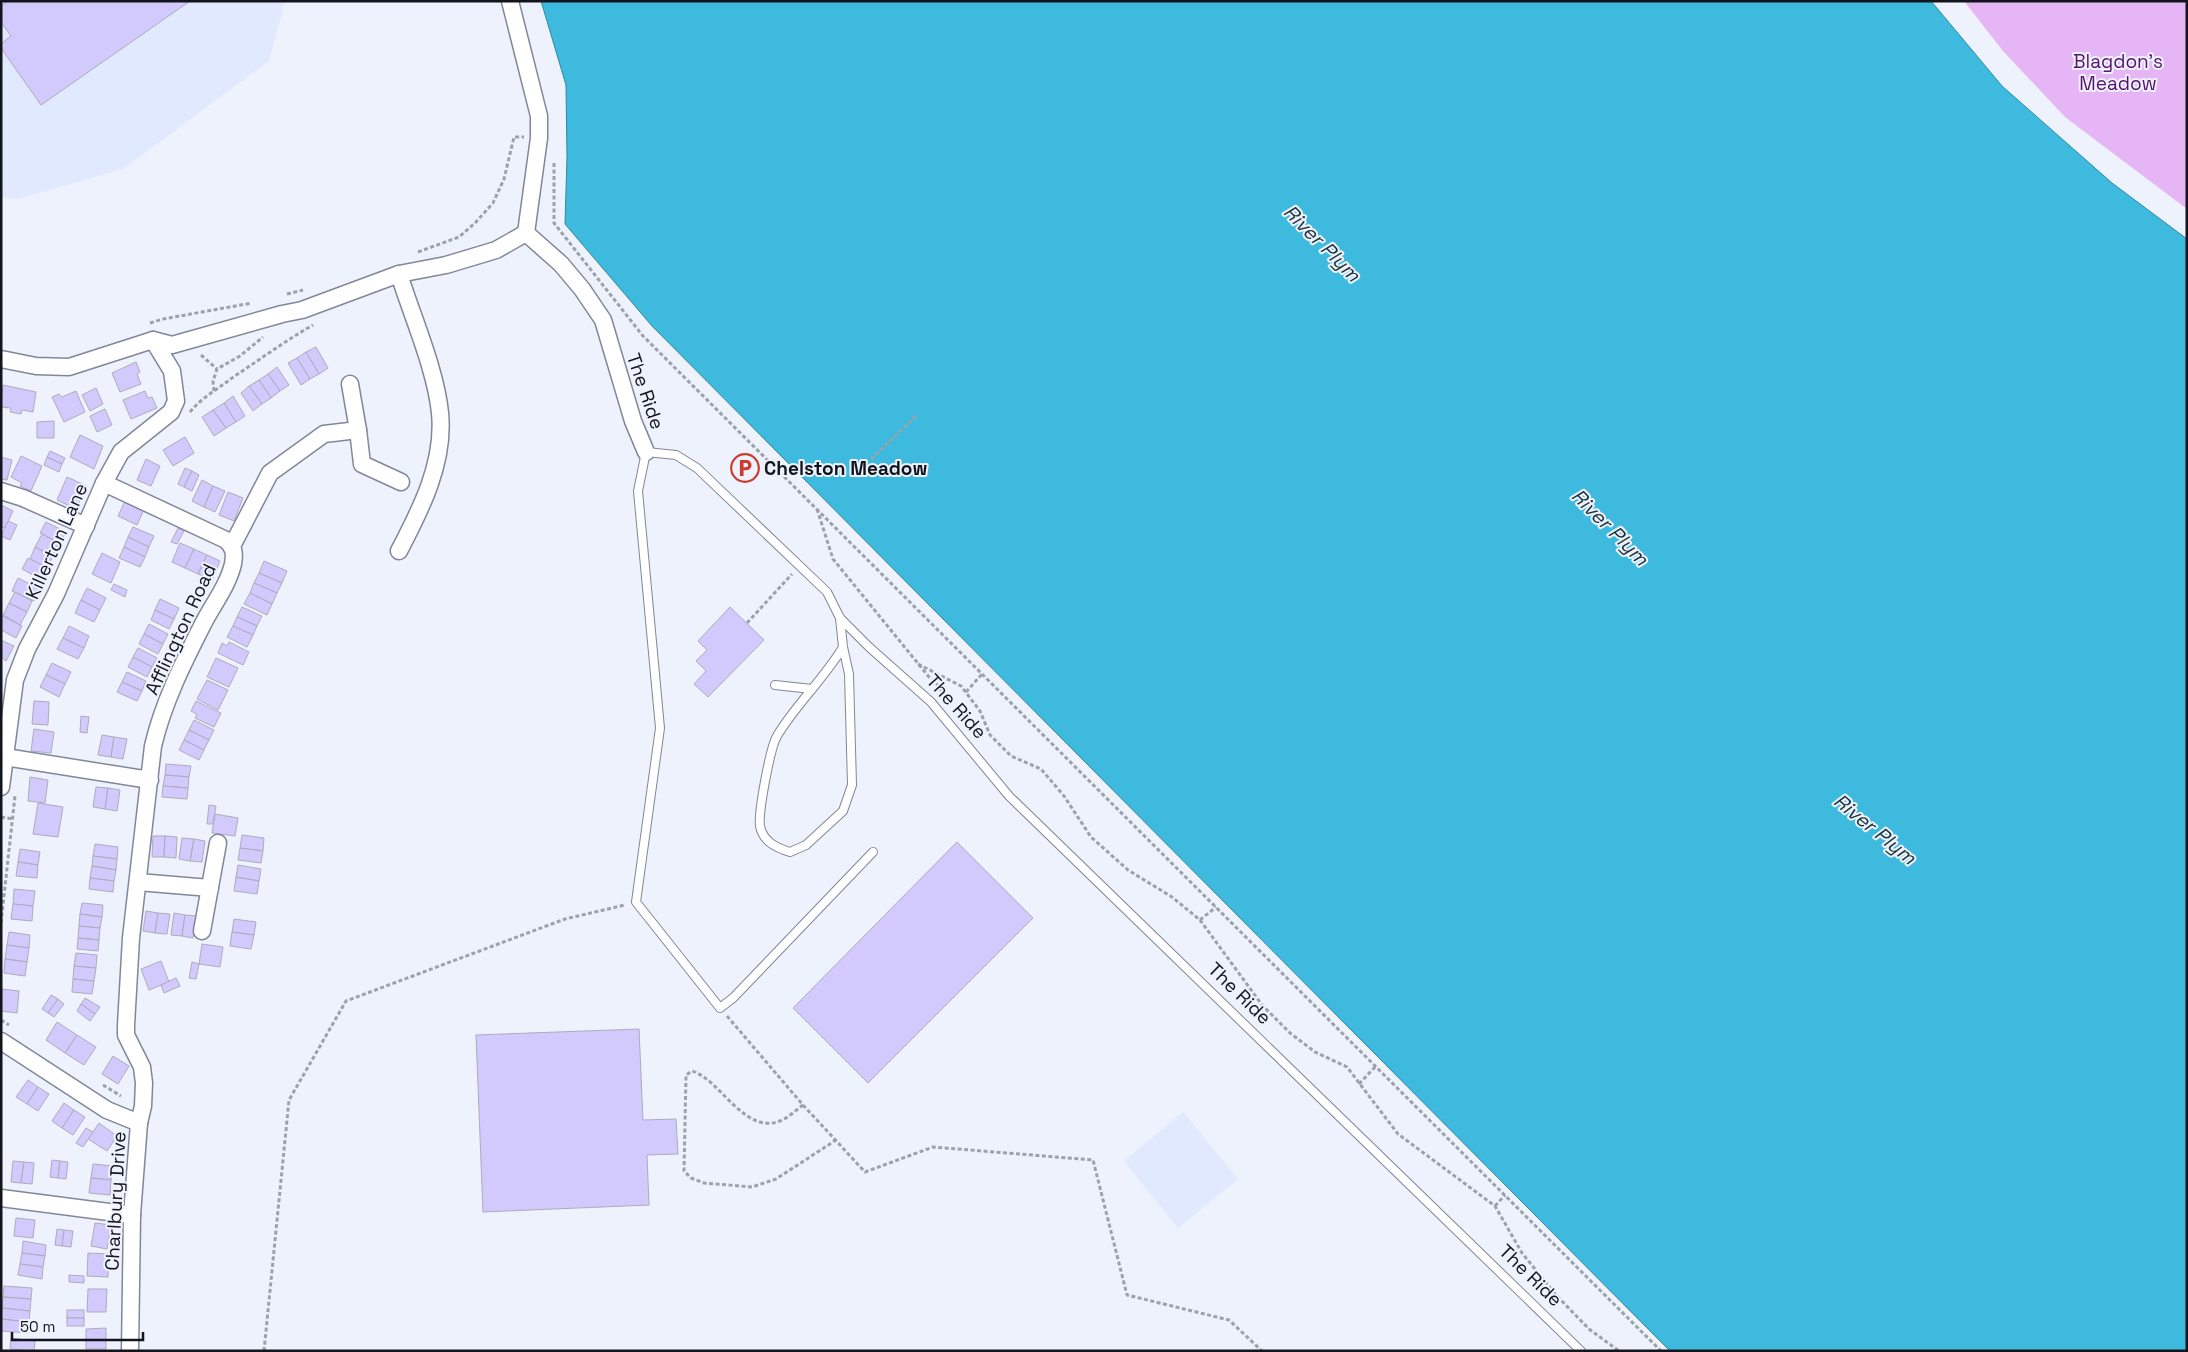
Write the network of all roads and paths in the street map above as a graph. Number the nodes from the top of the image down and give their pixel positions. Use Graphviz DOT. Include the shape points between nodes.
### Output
graph roads {
  1 [pos="510,1"];
  2 [pos="539,138"];
  3 [pos="554,156"];
  4 [pos="526,233"];
  5 [pos="415,252"];
  6 [pos="399,274"];
  7 [pos="310,288"];
  8 [pos="285,295"];
  9 [pos="259,302"];
  10 [pos="144,324"];
  11 [pos="315,325"];
  12 [pos="271,332"];
  13 [pos="153,340"];
  14 [pos="1,359"];
  15 [pos="350,384"];
  16 [pos="214,391"];
  17 [pos="918,414"];
  18 [pos="185,418"];
  19 [pos="358,430"];
  20 [pos="646,452"];
  21 [pos="871,459"];
  22 [pos="401,482"];
  23 [pos="104,483"];
  24 [pos="1,491"];
  25 [pos="817,509"];
  26 [pos="86,526"];
  27 [pos="232,546"];
  28 [pos="399,551"];
  29 [pos="800,566"];
  30 [pos="840,618"];
  31 [pos="747,623"];
  32 [pos="842,647"];
  33 [pos="918,664"];
  34 [pos="982,674"];
  35 [pos="775,685"];
  36 [pos="812,689"];
  37 [pos="966,692"];
  38 [pos="931,702"];
  39 [pos="5,757"];
  40 [pos="150,780"];
  41 [pos="8,789"];
  42 [pos="1,817"];
  43 [pos="12,819"];
  44 [pos="218,843"];
  45 [pos="873,852"];
  46 [pos="138,882"];
  47 [pos="210,888"];
  48 [pos="636,902"];
  49 [pos="1216,907"];
  50 [pos="1200,920"];
  51 [pos="1,922"];
  52 [pos="202,932"];
  53 [pos="720,1008"];
  54 [pos="1,1020"];
  55 [pos="15,1029"];
  56 [pos="1,1041"];
  57 [pos="1376,1066"];
  58 [pos="99,1083"];
  59 [pos="1359,1084"];
  60 [pos="803,1105"];
  61 [pos="123,1117"];
  62 [pos="139,1123"];
  63 [pos="836,1140"];
  64 [pos="1505,1195"];
  65 [pos="1,1198"];
  66 [pos="1495,1206"];
  67 [pos="132,1215"];
  68 [pos="130,1351"];
  69 [pos="264,1351"];
  70 [pos="1262,1351"];
  71 [pos="1581,1351"];
  72 [pos="1619,1351"];
  73 [pos="1661,1351"];
  1 -- 2 [label="street" via="539,116"];
  2 -- 4 [label="street"];
  2 -- 5 [label="path" via="514,137 504,179 493,202 475,223 459,237"];
  3 -- 25 [label="path" via="554,223 643,336"];
  4 -- 6 [label="street" via="496,250 446,265"];
  4 -- 20 [label="street, The Ride" via="561,264 603,320 633,422"];
  6 -- 13 [label="street" via="302,310 172,345"];
  6 -- 28 [label="street" via="435,385 440,415 435,468 420,509"];
  7 -- 8 [label="path"];
  9 -- 10 [label="path"];
  11 -- 16 [label="path" via="292,336"];
  12 -- 16 [label="path" via="217,369"];
  13 -- 14 [label="street" via="69,367 36,366"];
  13 -- 23 [label="street, Killerton Lane" via="172,371 176,402 170,412 121,452"];
  15 -- 19 [label="street"];
  16 -- 18 [label="path" via="196,404"];
  17 -- 21 [label="path"];
  19 -- 22 [label="street" via="362,464"];
  19 -- 27 [label="street" via="324,434 270,474"];
  20 -- 29 [label="lane, The Ride" via="676,455 697,468"];
  20 -- 48 [label="lane" via="638,491 660,728"];
  23 -- 26 [label="street, Killerton Lane"];
  23 -- 27 [label="street, Afflington Road" via="226,540"];
  24 -- 26 [label="street"];
  25 -- 33 [label="path" via="833,560"];
  25 -- 34 [label="path"];
  26 -- 39 [label="street, Killerton Lane" via="16,676"];
  27 -- 40 [label="street, Afflington Road" via="233,565 226,583 204,622 158,726"];
  29 -- 30 [label="lane, The Ride" via="827,592"];
  29 -- 31 [label="path"];
  30 -- 32 [label="lane"];
  30 -- 38 [label="lane, The Ride"];
  32 -- 36 [label="lane" via="831,667"];
  32 -- 36 [label="lane" via="849,674 852,784 843,811 806,845 790,852 771,845 760,827 764,782 776,738"];
  33 -- 37 [label="path" via="961,686"];
  33 -- 38 [label="path" via="942,689"];
  34 -- 37 [label="path"];
  34 -- 49 [label="path"];
  35 -- 36 [label="lane"];
  37 -- 50 [label="path" via="980,711 990,735 1011,756 1041,769 1064,796 1091,837 1128,870 1172,897"];
  38 -- 71 [label="lane, The Ride" via="1009,796"];
  39 -- 40 [label="street"];
  39 -- 41 [label="street, Killerton Lane"];
  40 -- 46 [label="street, Afflington Road"];
  41 -- 43 [label="path"];
  42 -- 43 [label="path"];
  43 -- 51 [label="path"];
  44 -- 47 [label="street"];
  45 -- 53 [label="lane"];
  46 -- 47 [label="street"];
  46 -- 62 [label="street, Afflington Road" via="130,938 126,1035 142,1067 143,1106"];
  47 -- 52 [label="street"];
  48 -- 53 [label="lane"];
  48 -- 69 [label="path" via="565,919 346,1001 289,1100"];
  49 -- 50 [label="path"];
  49 -- 57 [label="path"];
  50 -- 59 [label="path" via="1262,1004 1290,1033 1315,1052 1347,1067"];
  53 -- 60 [label="path"];
  54 -- 55 [label="path"];
  56 -- 61 [label="street, Charlbury Drive"];
  57 -- 59 [label="path"];
  57 -- 64 [label="path"];
  58 -- 61 [label="path" via="128,1100"];
  59 -- 66 [label="path" via="1398,1134"];
  60 -- 63 [label="path"];
  60 -- 63 [label="path" via="781,1121 768,1123 751,1118 702,1074 692,1070 686,1075 684,1171 704,1183 752,1187 776,1179"];
  61 -- 62 [label="street, Charlbury Drive"];
  62 -- 67 [label="street, Charlbury Drive"];
  63 -- 70 [label="path" via="865,1172 933,1147 1093,1160 1128,1295 1229,1320"];
  64 -- 66 [label="path"];
  64 -- 73 [label="path"];
  65 -- 67 [label="street"];
  66 -- 72 [label="path" via="1522,1253 1556,1295 1589,1329"];
  67 -- 68 [label="street, Charlbury Drive"];
}
